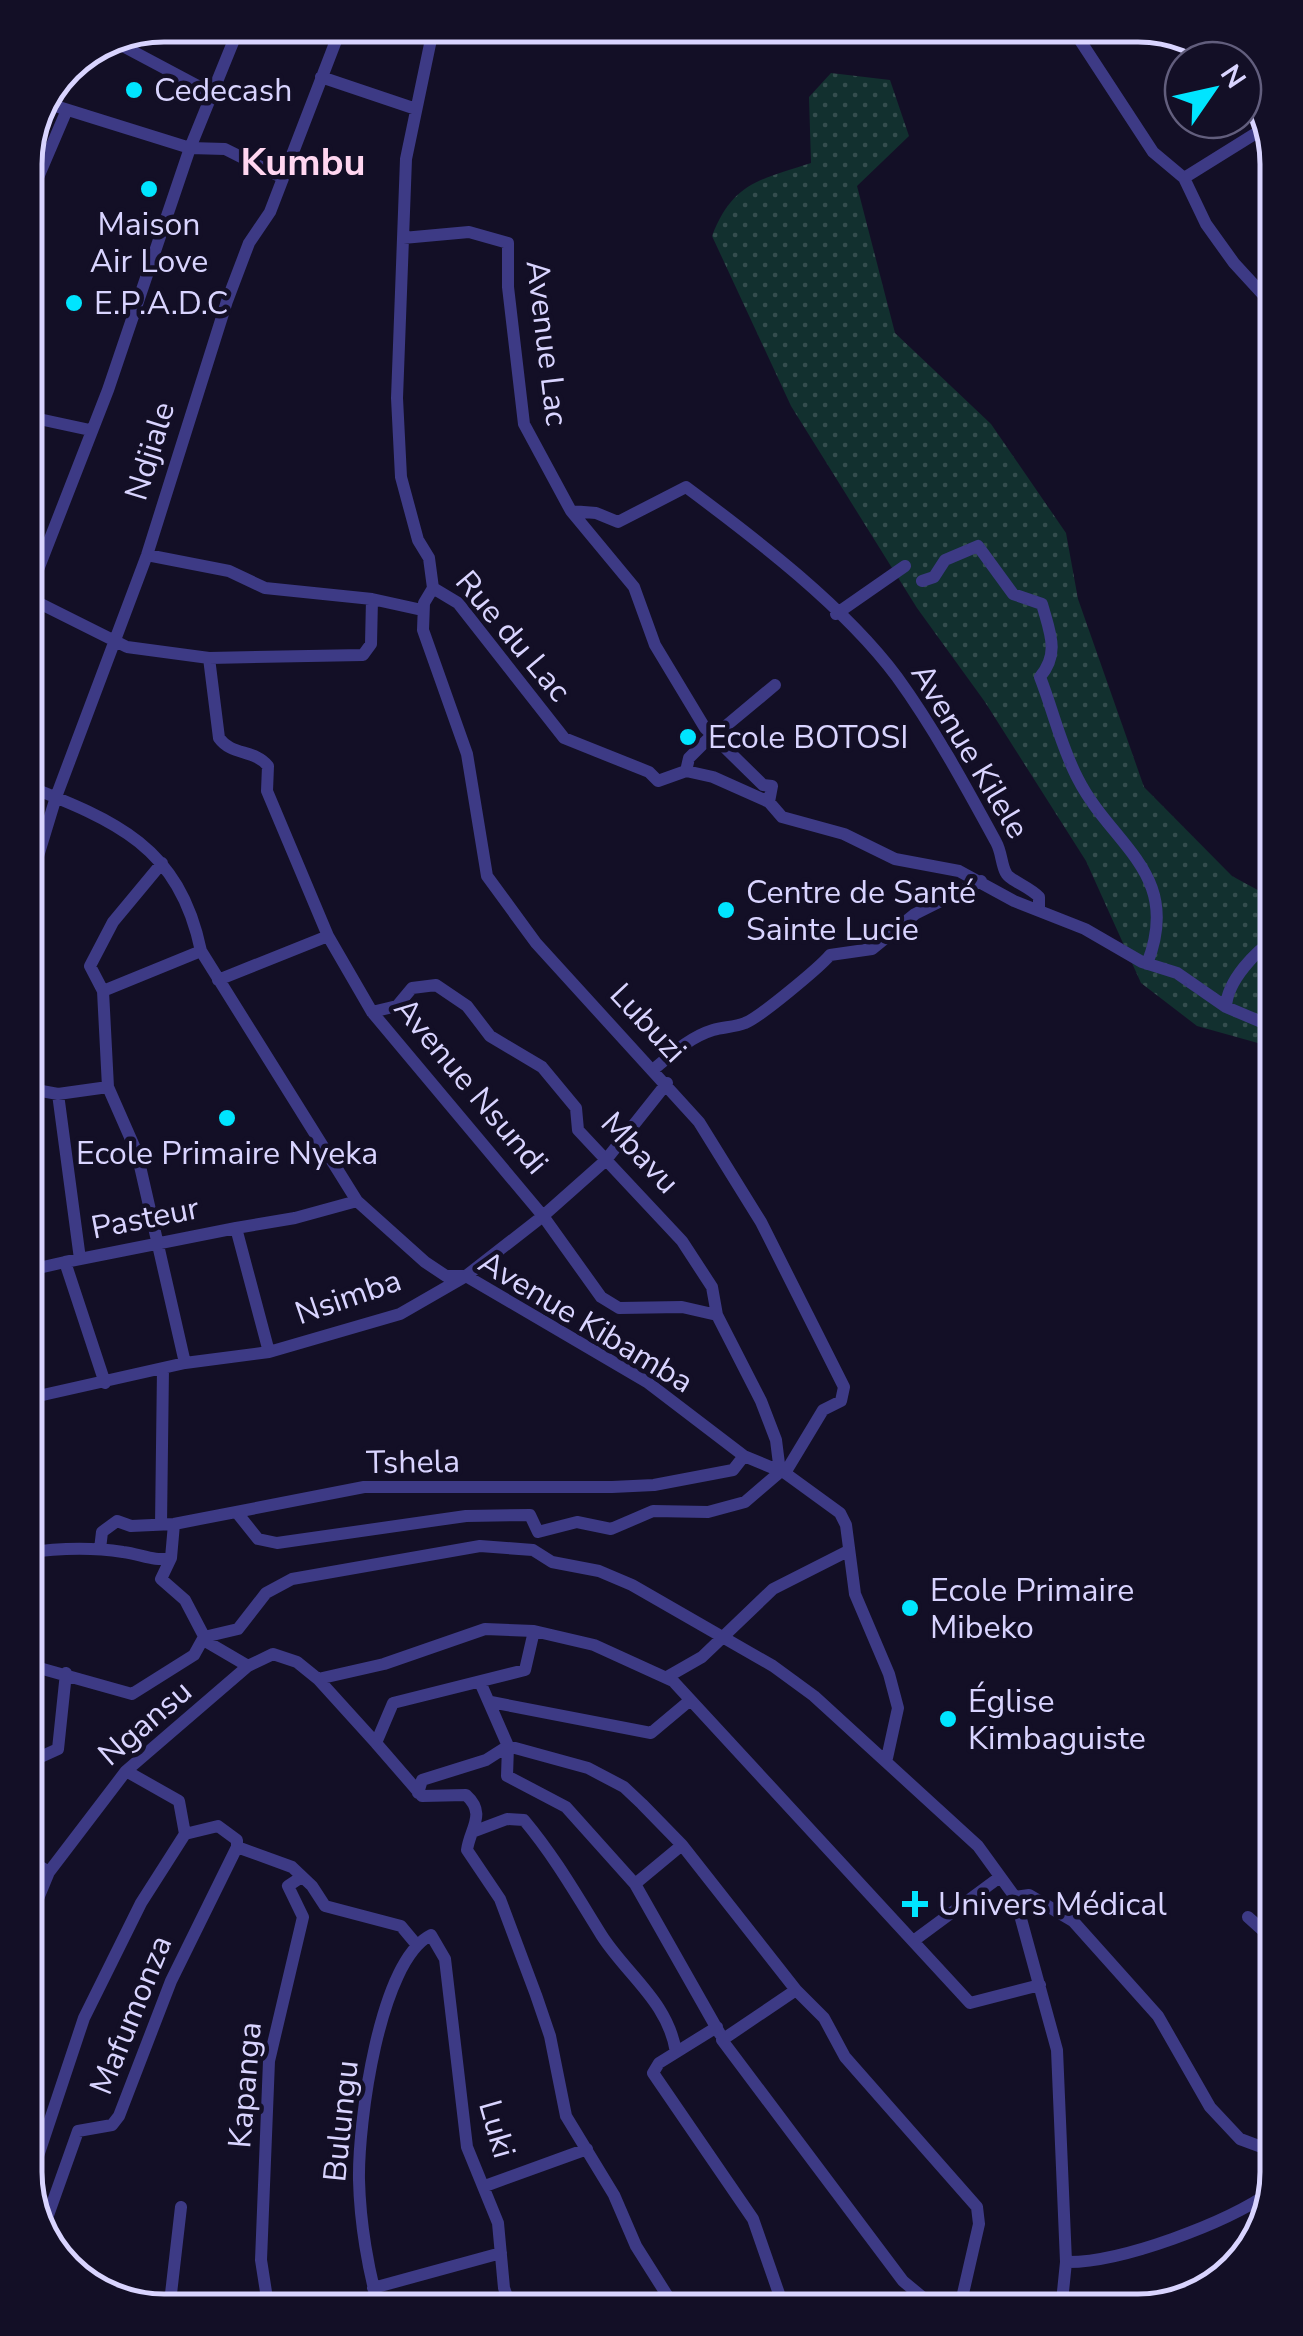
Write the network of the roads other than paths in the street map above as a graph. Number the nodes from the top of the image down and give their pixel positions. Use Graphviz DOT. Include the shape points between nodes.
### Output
graph roads {
  1 [pos="233,42"];
  2 [pos="335,42"];
  3 [pos="430,42"];
  4 [pos="1082,43"];
  5 [pos="128,49"];
  6 [pos="321,78"];
  7 [pos="213,94"];
  8 [pos="57,108"];
  9 [pos="416,109"];
  10 [pos="66,112"];
  11 [pos="1256,135"];
  12 [pos="190,148"];
  13 [pos="43,166"];
  14 [pos="283,178"];
  15 [pos="1184,178"];
  16 [pos="403,238"];
  17 [pos="1260,294"];
  18 [pos="43,420"];
  19 [pos="90,430"];
  20 [pos="571,511"];
  21 [pos="147,555"];
  22 [pos="43,557"];
  23 [pos="905,566"];
  24 [pos="922,581"];
  25 [pos="433,588"];
  26 [pos="372,600"];
  27 [pos="43,606"];
  28 [pos="422,610"];
  29 [pos="836,614"];
  30 [pos="117,638"];
  31 [pos="209,658"];
  32 [pos="774,685"];
  33 [pos="716,736"];
  34 [pos="686,771"];
  35 [pos="43,792"];
  36 [pos="56,798"];
  37 [pos="768,802"];
  38 [pos="43,841"];
  39 [pos="162,863"];
  40 [pos="981,881"];
  41 [pos="1038,908"];
  42 [pos="328,936"];
  43 [pos="1260,949"];
  44 [pos="200,951"];
  45 [pos="1147,964"];
  46 [pos="218,980"];
  47 [pos="103,991"];
  48 [pos="1226,1007"];
  49 [pos="372,1012"];
  50 [pos="1260,1021"];
  51 [pos="654,1069"];
  52 [pos="667,1083"];
  53 [pos="108,1088"];
  54 [pos="43,1091"];
  55 [pos="58,1094"];
  56 [pos="605,1161"];
  57 [pos="358,1200"];
  58 [pos="543,1216"];
  59 [pos="236,1228"];
  60 [pos="159,1241"];
  61 [pos="80,1258"];
  62 [pos="65,1262"];
  63 [pos="42,1267"];
  64 [pos="466,1276"];
  65 [pos="717,1314"];
  66 [pos="268,1352"];
  67 [pos="185,1363"];
  68 [pos="163,1368"];
  69 [pos="105,1383"];
  70 [pos="42,1396"];
  71 [pos="744,1456"];
  72 [pos="782,1473"];
  73 [pos="238,1514"];
  74 [pos="168,1524"];
  75 [pos="100,1550"];
  76 [pos="42,1551"];
  77 [pos="846,1552"];
  78 [pos="171,1558"];
  79 [pos="534,1631"];
  80 [pos="204,1637"];
  81 [pos="723,1637"];
  82 [pos="248,1666"];
  83 [pos="42,1668"];
  84 [pos="66,1673"];
  85 [pos="667,1677"];
  86 [pos="318,1679"];
  87 [pos="480,1682"];
  88 [pos="491,1702"];
  89 [pos="688,1702"];
  90 [pos="376,1742"];
  91 [pos="508,1746"];
  92 [pos="42,1756"];
  93 [pos="887,1758"];
  94 [pos="126,1771"];
  95 [pos="418,1793"];
  96 [pos="474,1831"];
  97 [pos="185,1834"];
  98 [pos="682,1845"];
  99 [pos="236,1846"];
  100 [pos="42,1868"];
  101 [pos="49,1872"];
  102 [pos="1000,1877"];
  103 [pos="300,1878"];
  104 [pos="635,1884"];
  105 [pos="42,1889"];
  106 [pos="1015,1897"];
  107 [pos="1248,1917"];
  108 [pos="1260,1929"];
  109 [pos="916,1939"];
  110 [pos="416,1944"];
  111 [pos="1040,1986"];
  112 [pos="796,1990"];
  113 [pos="720,2033"];
  114 [pos="676,2052"];
  115 [pos="42,2144"];
  116 [pos="1260,2146"];
  117 [pos="587,2149"];
  118 [pos="485,2186"];
  119 [pos="1256,2203"];
  120 [pos="181,2207"];
  121 [pos="50,2211"];
  122 [pos="501,2253"];
  123 [pos="1066,2262"];
  124 [pos="373,2288"];
  125 [pos="172,2293"];
  126 [pos="266,2293"];
  127 [pos="375,2293"];
  128 [pos="506,2293"];
  129 [pos="666,2294"];
  130 [pos="780,2294"];
  131 [pos="918,2294"];
  132 [pos="963,2294"];
  133 [pos="1063,2294"];
  1 -- 7 [label="street"];
  2 -- 6 [label="street, Ndjiale"];
  3 -- 9 [label="street, Rue du Lac"];
  4 -- 15 [label="street" via="1153,152"];
  5 -- 7 [label="street"];
  6 -- 9 [label="street"];
  6 -- 14 [label="street, Ndjiale"];
  7 -- 12 [label="street"];
  8 -- 10 [label="street"];
  9 -- 16 [label="street, Rue du Lac"];
  10 -- 12 [label="street"];
  10 -- 13 [label="street"];
  11 -- 15 [label="street"];
  12 -- 14 [label="street" via="225,149"];
  12 -- 19 [label="street"];
  14 -- 21 [label="street, Ndjiale" via="227,301"];
  15 -- 17 [label="street" via="1206,224"];
  16 -- 20 [label="street, Avenue Lac" via="469,232 508,243 524,424"];
  16 -- 25 [label="street, Rue du Lac" via="397,444"];
  18 -- 19 [label="street"];
  19 -- 22 [label="street"];
  20 -- 29 [label="street, Avenue Kilele" via="618,522 686,488"];
  20 -- 33 [label="street" via="634,587 655,646"];
  21 -- 26 [label="street" via="229,571 265,588"];
  21 -- 30 [label="street, Ndjiale"];
  23 -- 29 [label="street"];
  24 -- 45 [label="street" via="934,577 945,560 978,546 1013,594 1042,604 1054,653 1040,676 1071,764 1152,884 1156,932"];
  25 -- 28 [label="street"];
  25 -- 34 [label="street, Rue du Lac" via="458,602 564,738 658,781"];
  26 -- 28 [label="street"];
  26 -- 31 [label="street" via="371,644 363,654"];
  27 -- 30 [label="street"];
  28 -- 51 [label="street, Lubuzi" via="422,630 467,754 487,876 536,943"];
  29 -- 41 [label="street, Avenue Kilele" via="895,674 996,842 1004,872 1026,883 1038,896"];
  30 -- 31 [label="street" via="128,647"];
  30 -- 36 [label="street, Ndjiale"];
  31 -- 42 [label="street, Avenue Nsundi" via="218,738 268,766 266,791"];
  32 -- 33 [label="street"];
  33 -- 34 [label="street" via="688,758"];
  33 -- 37 [label="street" via="763,785 772,786"];
  34 -- 37 [label="street, Rue du Lac"];
  35 -- 36 [label="street, Avenue Kibamba"];
  36 -- 38 [label="street, Ndjiale"];
  36 -- 39 [label="street, Avenue Kibamba" via="124,828"];
  37 -- 40 [label="street, Rue du Lac" via="782,816 895,858 941,865"];
  39 -- 44 [label="street, Avenue Kibamba" via="194,919"];
  39 -- 47 [label="street" via="98,947 90,966"];
  40 -- 41 [label="street, Rue du Lac"];
  40 -- 51 [label="street" via="914,914 872,949 830,955 758,1015 707,1032"];
  41 -- 45 [label="street, Rue du Lac"];
  42 -- 46 [label="street"];
  42 -- 49 [label="street, Avenue Nsundi"];
  43 -- 48 [label="street" via="1226,994"];
  44 -- 46 [label="street, Avenue Kibamba"];
  44 -- 47 [label="street"];
  45 -- 48 [label="street, Rue du Lac" via="1184,976"];
  46 -- 57 [label="street, Avenue Kibamba"];
  47 -- 53 [label="street"];
  48 -- 50 [label="street, Rue du Lac"];
  49 -- 56 [label="street, Mbavu" via="398,1006 412,988 444,988 483,1030 542,1067 576,1108 578,1130"];
  49 -- 58 [label="street, Avenue Nsundi"];
  51 -- 52 [label="street, Lubuzi"];
  52 -- 56 [label="street, Nsimba"];
  52 -- 72 [label="street, Lubuzi" via="742,1189 844,1387 841,1401 823,1410"];
  53 -- 55 [label="street"];
  53 -- 60 [label="street" via="137,1153"];
  54 -- 55 [label="street"];
  55 -- 61 [label="street"];
  56 -- 58 [label="street, Nsimba"];
  56 -- 65 [label="street, Mbavu" via="682,1241 712,1287"];
  57 -- 59 [label="street, Pasteur"];
  57 -- 64 [label="street, Avenue Kibamba" via="425,1262 446,1276"];
  58 -- 64 [label="street, Nsimba"];
  58 -- 65 [label="street, Avenue Nsundi" via="610,1305"];
  59 -- 60 [label="street, Pasteur"];
  59 -- 66 [label="street"];
  60 -- 61 [label="street, Pasteur"];
  60 -- 67 [label="street"];
  61 -- 62 [label="street, Pasteur"];
  62 -- 63 [label="street, Pasteur"];
  62 -- 69 [label="street"];
  64 -- 66 [label="street, Nsimba" via="387,1319"];
  64 -- 71 [label="street, Avenue Kibamba" via="647,1382"];
  65 -- 72 [label="street, Mbavu" via="767,1414"];
  66 -- 67 [label="street, Nsimba"];
  67 -- 68 [label="street, Nsimba"];
  68 -- 69 [label="street, Nsimba"];
  68 -- 74 [label="street"];
  69 -- 70 [label="street, Nsimba"];
  71 -- 72 [label="street, Avenue Kibamba"];
  71 -- 73 [label="street, Tshela" via="733,1470 654,1485 364,1487"];
  72 -- 73 [label="street" via="745,1502 708,1512 653,1511 612,1530 578,1522 538,1532 530,1515 466,1516 277,1543 258,1539"];
  72 -- 77 [label="street, Avenue Kibamba" via="840,1513"];
  73 -- 74 [label="street, Tshela"];
  74 -- 75 [label="street, Tshela" via="110,1523"];
  74 -- 78 [label="street"];
  75 -- 76 [label="street"];
  75 -- 78 [label="street"];
  77 -- 81 [label="street" via="774,1588"];
  77 -- 93 [label="street, Avenue Kibamba" via="858,1606 898,1708"];
  78 -- 80 [label="street" via="160,1579 185,1600"];
  79 -- 85 [label="street" via="594,1644"];
  79 -- 86 [label="street" via="472,1630 384,1664"];
  79 -- 87 [label="street" via="525,1670"];
  80 -- 81 [label="street" via="238,1629 266,1593 292,1579 480,1546 533,1550 552,1562 599,1571"];
  80 -- 82 [label="street"];
  80 -- 84 [label="street" via="194,1655 140,1692"];
  81 -- 85 [label="street"];
  81 -- 93 [label="street" via="814,1696"];
  82 -- 86 [label="street" via="273,1654"];
  82 -- 94 [label="street, Ngansu"];
  83 -- 84 [label="street"];
  84 -- 92 [label="street" via="58,1749"];
  85 -- 89 [label="street"];
  86 -- 90 [label="street"];
  87 -- 88 [label="street"];
  87 -- 90 [label="street" via="393,1702"];
  88 -- 89 [label="street" via="643,1732 659,1730"];
  88 -- 91 [label="street"];
  89 -- 109 [label="street"];
  90 -- 95 [label="street"];
  91 -- 95 [label="street" via="422,1780"];
  91 -- 98 [label="street" via="571,1761 620,1784"];
  91 -- 104 [label="street" via="510,1778 566,1807"];
  93 -- 102 [label="street" via="978,1846"];
  94 -- 97 [label="street" via="179,1801"];
  94 -- 101 [label="street, Ngansu"];
  95 -- 96 [label="street" via="470,1797 478,1817"];
  96 -- 114 [label="street" via="524,1820 603,1938 658,2005"];
  96 -- 117 [label="street" via="467,1850 500,1899 550,2036 561,2104"];
  97 -- 99 [label="street" via="218,1826"];
  97 -- 115 [label="street" via="141,1903 84,2018"];
  98 -- 104 [label="street"];
  98 -- 112 [label="street"];
  99 -- 103 [label="street" via="292,1868"];
  99 -- 121 [label="street, Mafumonza" via="116,2122 78,2131"];
  100 -- 101 [label="street"];
  101 -- 105 [label="street, Ngansu"];
  102 -- 106 [label="street"];
  102 -- 109 [label="street"];
  103 -- 110 [label="street" via="325,1906 401,1926"];
  103 -- 126 [label="street, Kapanga" via="288,1886 303,1917 269,2061 261,2260"];
  104 -- 113 [label="street"];
  106 -- 111 [label="street"];
  106 -- 116 [label="street" via="1029,1895 1073,1921 1158,2016 1210,2107 1240,2138"];
  107 -- 108 [label="street"];
  109 -- 111 [label="street" via="970,2003"];
  110 -- 118 [label="street, Luki" via="434,1935 445,1960 459,2105 467,2147"];
  110 -- 124 [label="street, Bulungu" via="390,1985 361,2156"];
  111 -- 123 [label="street" via="1058,2050"];
  112 -- 113 [label="street"];
  112 -- 132 [label="street" via="977,2207"];
  113 -- 114 [label="street"];
  113 -- 131 [label="street"];
  114 -- 130 [label="street" via="654,2073 753,2219"];
  117 -- 118 [label="street"];
  117 -- 129 [label="street"];
  118 -- 122 [label="street, Luki"];
  119 -- 123 [label="street" via="1130,2254"];
  120 -- 125 [label="street"];
  122 -- 124 [label="street"];
  122 -- 128 [label="street, Luki"];
  123 -- 133 [label="street"];
  124 -- 127 [label="street, Bulungu"];
}
